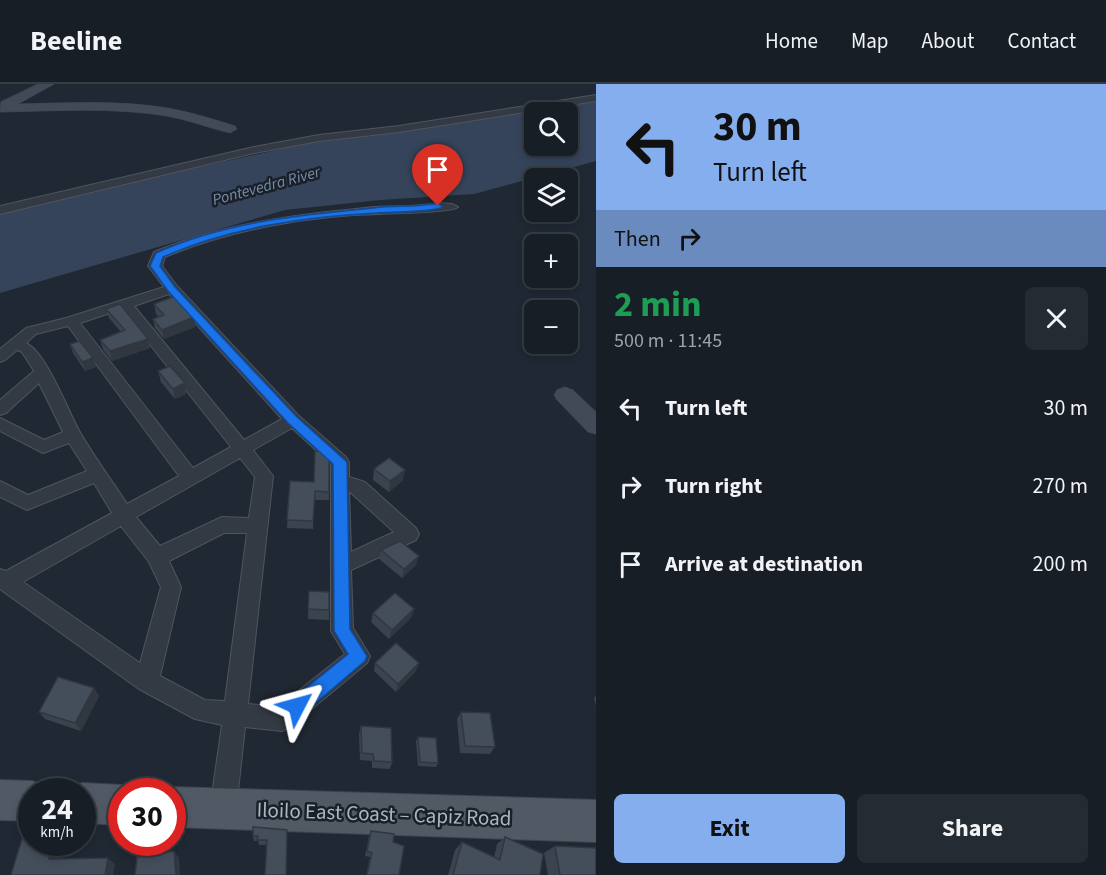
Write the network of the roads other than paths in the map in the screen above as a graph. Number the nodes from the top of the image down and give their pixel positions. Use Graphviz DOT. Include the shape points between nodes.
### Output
graph roads {
  1 [pos="48,84"];
  2 [pos="596,98"];
  3 [pos="0,108"];
  4 [pos="230,129"];
  5 [pos="452,207"];
  6 [pos="0,210"];
  7 [pos="172,289"];
  8 [pos="125,304"];
  9 [pos="70,321"];
  10 [pos="17,344"];
  11 [pos="0,357"];
  12 [pos="42,372"];
  13 [pos="565,396"];
  14 [pos="0,409"];
  15 [pos="293,420"];
  16 [pos="0,424"];
  17 [pos="596,426"];
  18 [pos="73,435"];
  19 [pos="241,449"];
  20 [pos="98,474"];
  21 [pos="190,477"];
  22 [pos="341,481"];
  23 [pos="0,488"];
  24 [pos="123,514"];
  25 [pos="258,526"];
  26 [pos="157,557"];
  27 [pos="341,566"];
  28 [pos="2,580"];
  29 [pos="147,681"];
  30 [pos="234,715"];
  31 [pos="0,800"];
  32 [pos="18,801"];
  33 [pos="186,808"];
  34 [pos="223,809"];
  35 [pos="596,821"];
  1 -- 3 [label="main road"];
  2 -- 6 [label="street" via="308,140"];
  3 -- 4 [label="main road" via="150,111 189,116"];
  5 -- 7 [label="street" via="287,219 185,244 159,255 155,266"];
  7 -- 8 [label="street"];
  7 -- 15 [label="street"];
  8 -- 9 [label="street"];
  8 -- 19 [label="street"];
  9 -- 10 [label="street" via="31,331"];
  9 -- 21 [label="street"];
  10 -- 11 [label="street"];
  10 -- 12 [label="street" via="27,349"];
  12 -- 14 [label="street"];
  12 -- 18 [label="street"];
  13 -- 17 [label="main road"];
  15 -- 19 [label="street"];
  15 -- 22 [label="street" via="340,462"];
  16 -- 18 [label="street" via="43,447"];
  18 -- 20 [label="street"];
  19 -- 21 [label="street"];
  19 -- 25 [label="street" via="264,476"];
  20 -- 23 [label="street" via="27,503"];
  20 -- 24 [label="street"];
  21 -- 24 [label="street"];
  22 -- 27 [label="street"];
  22 -- 27 [label="street" via="359,488 409,534"];
  24 -- 26 [label="street"];
  24 -- 28 [label="street"];
  25 -- 26 [label="street" via="222,525"];
  25 -- 30 [label="street"];
  26 -- 29 [label="street" via="171,587"];
  27 -- 30 [label="street" via="342,631 359,656 282,719"];
  28 -- 29 [label="street"];
  29 -- 30 [label="street" via="203,711"];
  30 -- 34 [label="street"];
  31 -- 32 [label="main road"];
  33 -- 34 [label="main road, Iloilo East Coast – Capiz Road"];
  34 -- 35 [label="main road, Iloilo East Coast – Capiz Road"];
}
